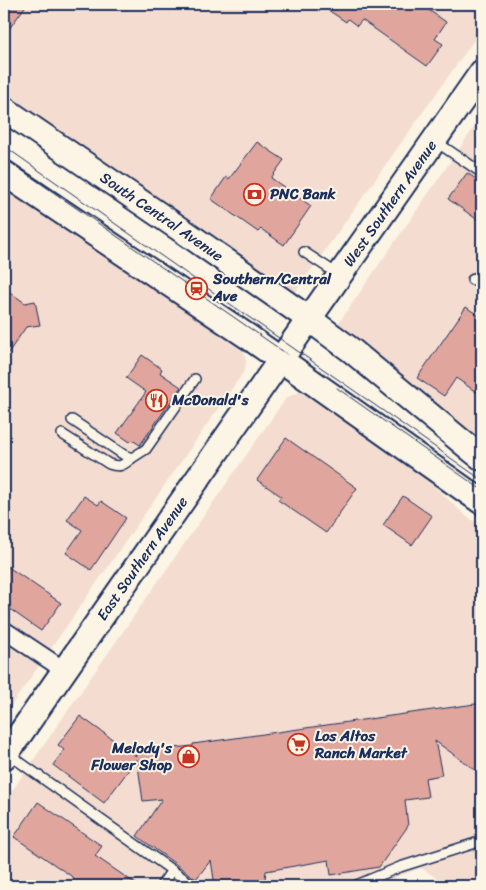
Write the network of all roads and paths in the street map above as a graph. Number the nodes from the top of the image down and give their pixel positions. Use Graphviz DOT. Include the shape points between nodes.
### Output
graph roads {
  1 [pos="482,72"];
  2 [pos="4,109"];
  3 [pos="434,140"];
  4 [pos="4,172"];
  5 [pos="482,173"];
  6 [pos="304,252"];
  7 [pos="482,274"];
  8 [pos="339,275"];
  9 [pos="472,280"];
  10 [pos="309,319"];
  11 [pos="281,360"];
  12 [pos="195,379"];
  13 [pos="72,420"];
  14 [pos="62,434"];
  15 [pos="132,458"];
  16 [pos="482,458"];
  17 [pos="482,502"];
  18 [pos="4,630"];
  19 [pos="64,670"];
  20 [pos="5,755"];
  21 [pos="482,841"];
  22 [pos="172,870"];
  23 [pos="161,886"];
  24 [pos="194,886"];
  25 [pos="354,886"];
  1 -- 3 [label="main road, West Southern Avenue"];
  2 -- 10 [label="main road, South Central Avenue"];
  3 -- 5 [label="lane"];
  3 -- 8 [label="main road, West Southern Avenue"];
  4 -- 11 [label="main road"];
  6 -- 8 [label="lane"];
  7 -- 9 [label="lane"];
  8 -- 10 [label="main road, West Southern Avenue"];
  10 -- 11 [label="main road, West Southern Avenue"];
  10 -- 16 [label="main road, South Central Avenue"];
  11 -- 17 [label="main road"];
  11 -- 19 [label="main road, East Southern Avenue"];
  12 -- 15 [label="lane" via="146,449"];
  13 -- 15 [label="lane" via="124,456"];
  14 -- 15 [label="lane" via="109,464 118,467"];
  18 -- 19 [label="street"];
  19 -- 20 [label="main road, East Southern Avenue"];
  20 -- 22 [label="lane"];
  21 -- 25 [label="lane" via="400,867"];
  22 -- 23 [label="lane"];
  22 -- 24 [label="lane"];
}
